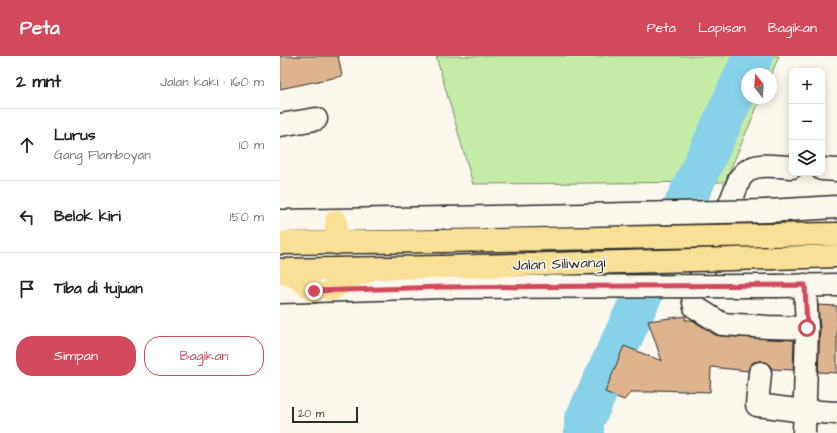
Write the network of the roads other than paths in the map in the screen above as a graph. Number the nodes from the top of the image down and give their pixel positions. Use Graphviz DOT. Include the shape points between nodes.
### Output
graph roads {
  1 [pos="316,119"];
  2 [pos="280,125"];
  3 [pos="789,167"];
  4 [pos="825,169"];
  5 [pos="837,170"];
  6 [pos="837,207"];
  7 [pos="280,221"];
  8 [pos="336,221"];
  9 [pos="837,234"];
  10 [pos="280,243"];
  11 [pos="336,243"];
  12 [pos="837,256"];
  13 [pos="380,268"];
  14 [pos="280,271"];
  15 [pos="442,277"];
  16 [pos="805,285"];
  17 [pos="837,285"];
  18 [pos="323,291"];
  19 [pos="280,292"];
  20 [pos="807,328"];
  21 [pos="760,373"];
  22 [pos="804,411"];
  23 [pos="837,414"];
  24 [pos="804,433"];
  1 -- 2 [label="street"];
  3 -- 20 [label="street" via="756,167 740,178 693,302 695,307 722,324"];
  4 -- 5 [label="street"];
  6 -- 8 [label="street, bridge" via="767,211"];
  7 -- 8 [label="street"];
  8 -- 11 [label="highway"];
  9 -- 11 [label="highway, Jalan Siliwangi, bridge"];
  10 -- 11 [label="highway, Jalan Siliwangi"];
  12 -- 15 [label="highway, Jalan Siliwangi, bridge"];
  13 -- 14 [label="highway, Jalan Siliwangi"];
  13 -- 15 [label="highway, Jalan Siliwangi"];
  13 -- 18 [label="highway" via="352,277"];
  14 -- 18 [label="highway"];
  15 -- 16 [label="street, bridge"];
  15 -- 18 [label="street"];
  16 -- 17 [label="street"];
  16 -- 20 [label="street"];
  18 -- 19 [label="street"];
  20 -- 22 [label="street"];
  21 -- 22 [label="street" via="757,405"];
  22 -- 23 [label="street"];
  22 -- 24 [label="street"];
}
